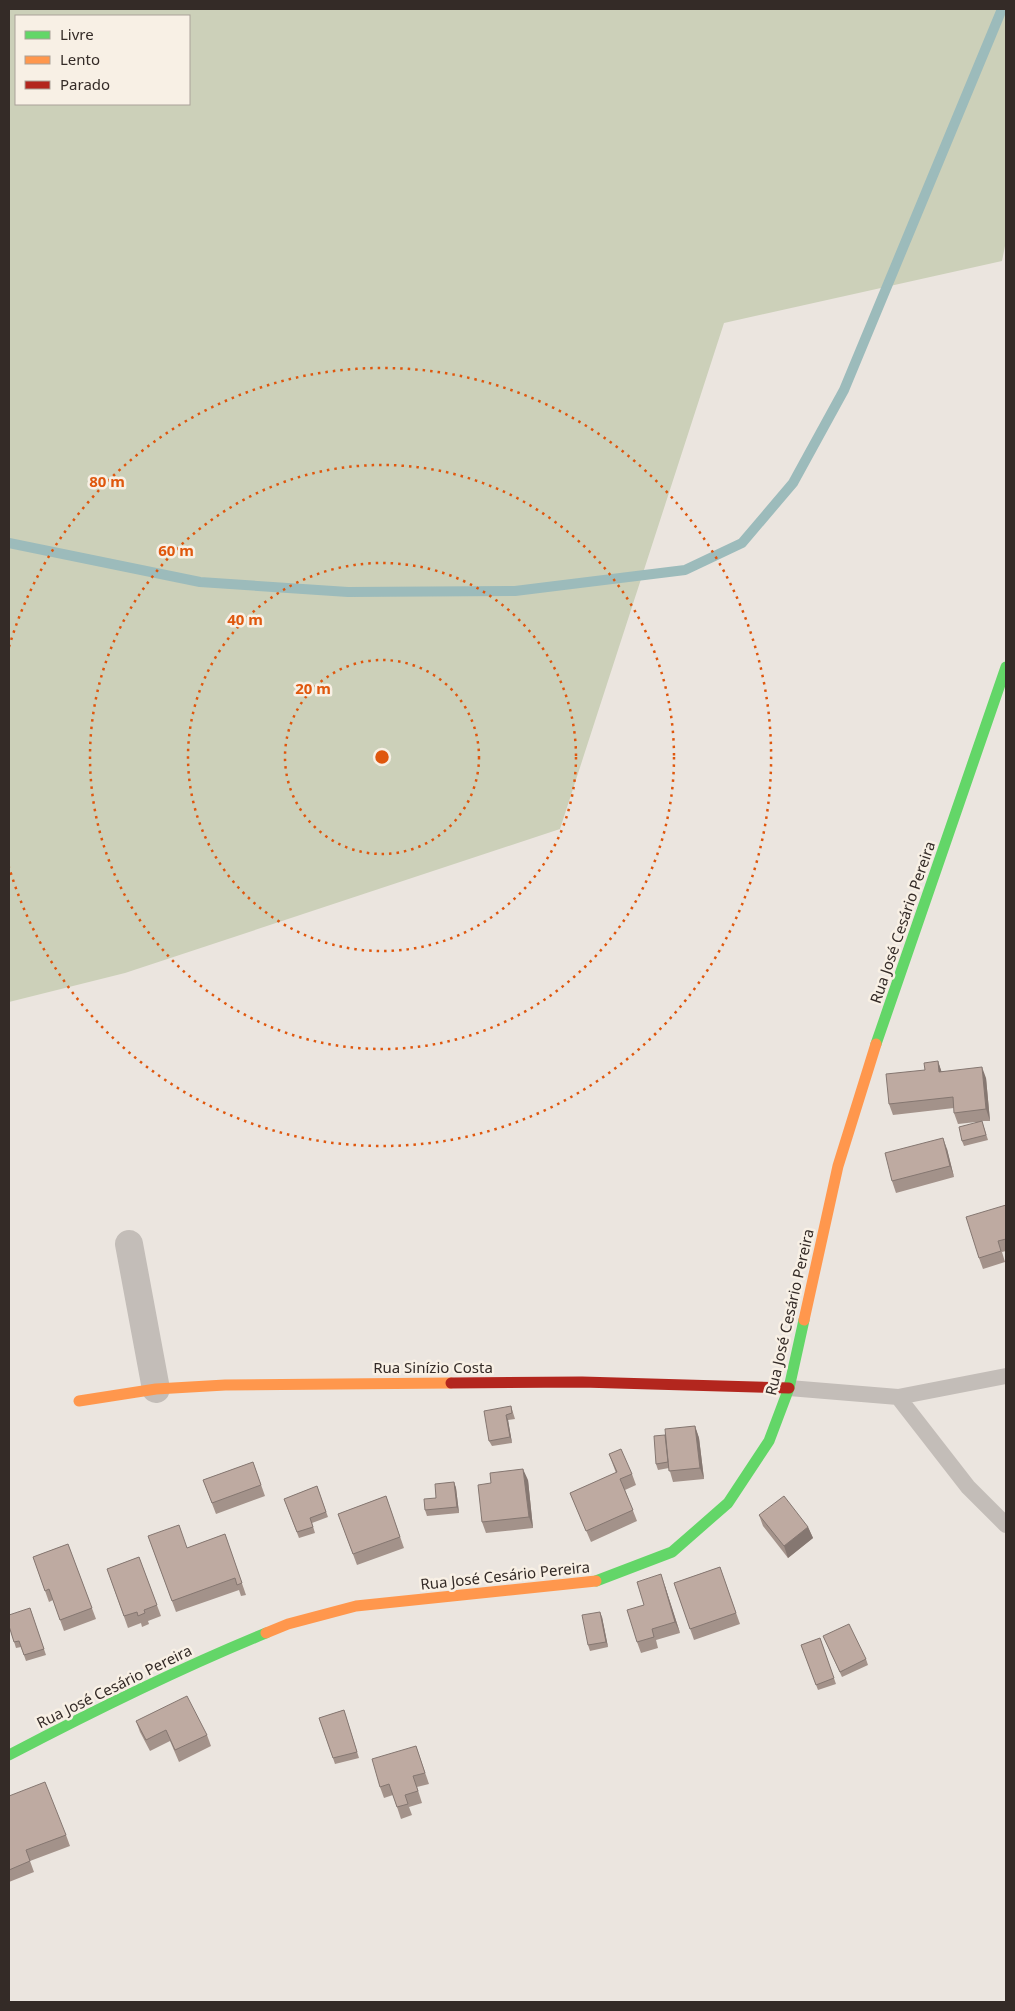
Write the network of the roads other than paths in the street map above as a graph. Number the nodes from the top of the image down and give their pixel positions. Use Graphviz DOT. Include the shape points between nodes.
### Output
graph roads {
  1 [pos="1006,667"];
  2 [pos="130,1244"];
  3 [pos="1006,1376"];
  4 [pos="789,1388"];
  5 [pos="156,1389"];
  6 [pos="898,1397"];
  7 [pos="79,1401"];
  8 [pos="1006,1525"];
  9 [pos="9,1755"];
  1 -- 4 [label="street, Rua José Cesário Pereira" via="864,1078 838,1166"];
  2 -- 5 [label="street"];
  3 -- 6 [label="lane"];
  4 -- 5 [label="street, Rua Sinízio Costa" via="456,1382"];
  4 -- 6 [label="lane"];
  4 -- 9 [label="street, Rua José Cesário Pereira" via="769,1441 728,1503 672,1552 597,1581 356,1606 288,1624 203,1659"];
  5 -- 7 [label="street, Rua Sinízio Costa"];
  6 -- 8 [label="lane" via="968,1486"];
}
